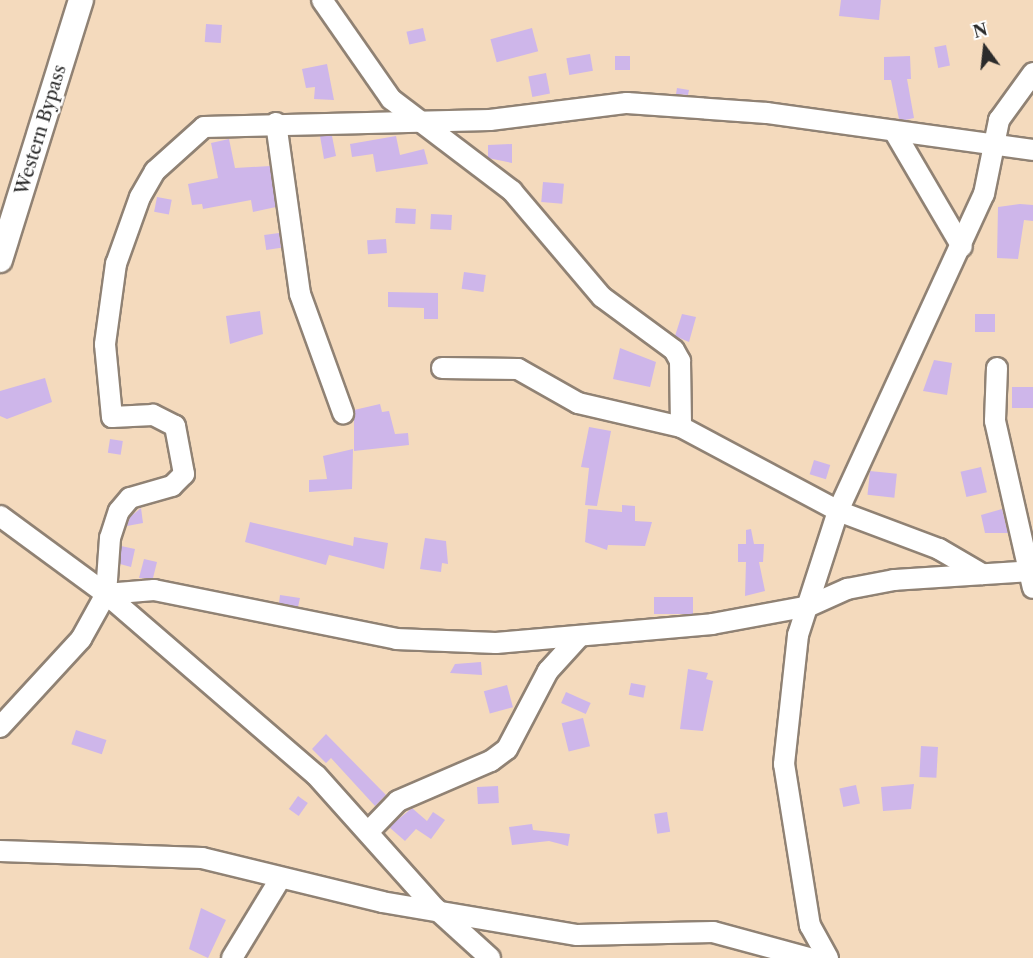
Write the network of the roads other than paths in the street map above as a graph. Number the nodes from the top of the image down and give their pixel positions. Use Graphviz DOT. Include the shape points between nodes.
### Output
graph roads {
  1 [pos="81,0"];
  2 [pos="322,0"];
  3 [pos="1033,73"];
  4 [pos="417,119"];
  5 [pos="276,123"];
  6 [pos="894,131"];
  7 [pos="991,147"];
  8 [pos="1033,150"];
  9 [pos="962,247"];
  10 [pos="0,261"];
  11 [pos="442,368"];
  12 [pos="997,368"];
  13 [pos="343,413"];
  14 [pos="681,427"];
  15 [pos="838,511"];
  16 [pos="0,516"];
  17 [pos="982,574"];
  18 [pos="1032,577"];
  19 [pos="106,594"];
  20 [pos="809,606"];
  21 [pos="578,638"];
  22 [pos="0,727"];
  23 [pos="370,830"];
  24 [pos="0,851"];
  25 [pos="280,879"];
  26 [pos="436,909"];
  27 [pos="232,958"];
  28 [pos="490,958"];
  29 [pos="809,958"];
  30 [pos="828,958"];
  1 -- 10 [label="main road, Western Bypass"];
  2 -- 4 [label="street" via="378,85"];
  3 -- 7 [label="street" via="999,120"];
  4 -- 5 [label="street"];
  4 -- 6 [label="street" via="490,120 627,103 767,113"];
  4 -- 14 [label="street" via="512,191 602,297 674,350 680,361"];
  5 -- 13 [label="street" via="300,294"];
  5 -- 19 [label="street" via="204,127 189,137 154,171 126,230 109,301 105,344 112,417 153,415 175,426 184,474 172,486 130,498 118,511 110,538"];
  6 -- 7 [label="street"];
  6 -- 9 [label="street"];
  7 -- 8 [label="street"];
  7 -- 9 [label="street" via="984,194"];
  9 -- 15 [label="street"];
  11 -- 14 [label="street" via="518,369 579,403"];
  12 -- 18 [label="street" via="995,421"];
  14 -- 15 [label="street"];
  15 -- 17 [label="street" via="939,549"];
  15 -- 20 [label="street"];
  16 -- 19 [label="street"];
  17 -- 18 [label="street"];
  17 -- 20 [label="street" via="894,579 847,589"];
  19 -- 21 [label="street" via="154,590 396,639 496,643"];
  19 -- 22 [label="street" via="81,639"];
  19 -- 23 [label="street" via="316,775"];
  20 -- 21 [label="street" via="721,623"];
  20 -- 30 [label="street" via="798,635 784,764 810,926"];
  21 -- 23 [label="street" via="548,671 507,748 491,761 398,801"];
  23 -- 26 [label="street"];
  24 -- 25 [label="street" via="202,858"];
  25 -- 26 [label="street"];
  25 -- 27 [label="street"];
  26 -- 28 [label="street"];
  26 -- 29 [label="street" via="577,935 712,932"];
}
